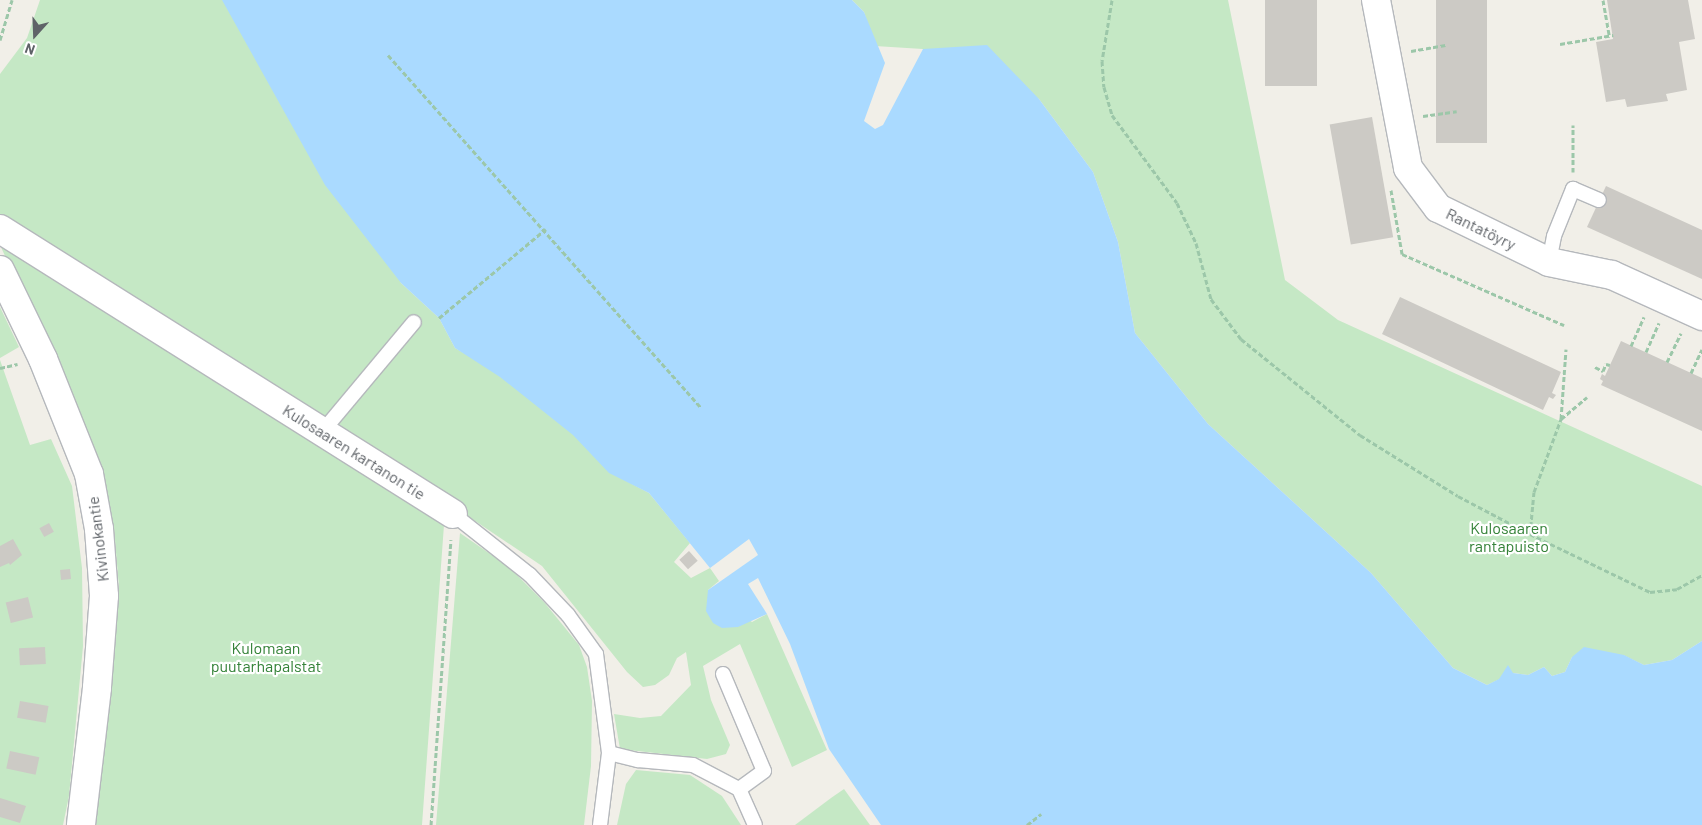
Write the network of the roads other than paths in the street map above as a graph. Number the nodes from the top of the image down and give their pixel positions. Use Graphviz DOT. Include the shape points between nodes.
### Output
graph roads {
  1 [pos="1376,0"];
  2 [pos="1600,200"];
  3 [pos="0,229"];
  4 [pos="1549,262"];
  5 [pos="0,270"];
  6 [pos="1693,320"];
  7 [pos="414,322"];
  8 [pos="322,432"];
  9 [pos="453,514"];
  10 [pos="723,674"];
  11 [pos="609,753"];
  12 [pos="739,789"];
  13 [pos="81,825"];
  14 [pos="600,825"];
  15 [pos="755,825"];
  1 -- 4 [label="street, Rantatöyry" via="1408,168 1422,190 1438,208"];
  2 -- 4 [label="lane" via="1573,189 1554,236"];
  3 -- 8 [label="street, Kulosaaren kartanon tie"];
  4 -- 6 [label="street, Rantatöyry" via="1612,275"];
  5 -- 13 [label="street, Kivinokantie" via="43,359 89,474 99,529 104,596"];
  7 -- 8 [label="lane"];
  8 -- 9 [label="street, Kulosaaren kartanon tie"];
  9 -- 11 [label="lane, Kulosaaren kartanon tie" via="530,575 568,615 596,654"];
  10 -- 12 [label="lane" via="764,771"];
  11 -- 12 [label="lane" via="638,760 693,765"];
  11 -- 14 [label="lane, Kulosaaren kartanon tie"];
  12 -- 15 [label="lane"];
}
